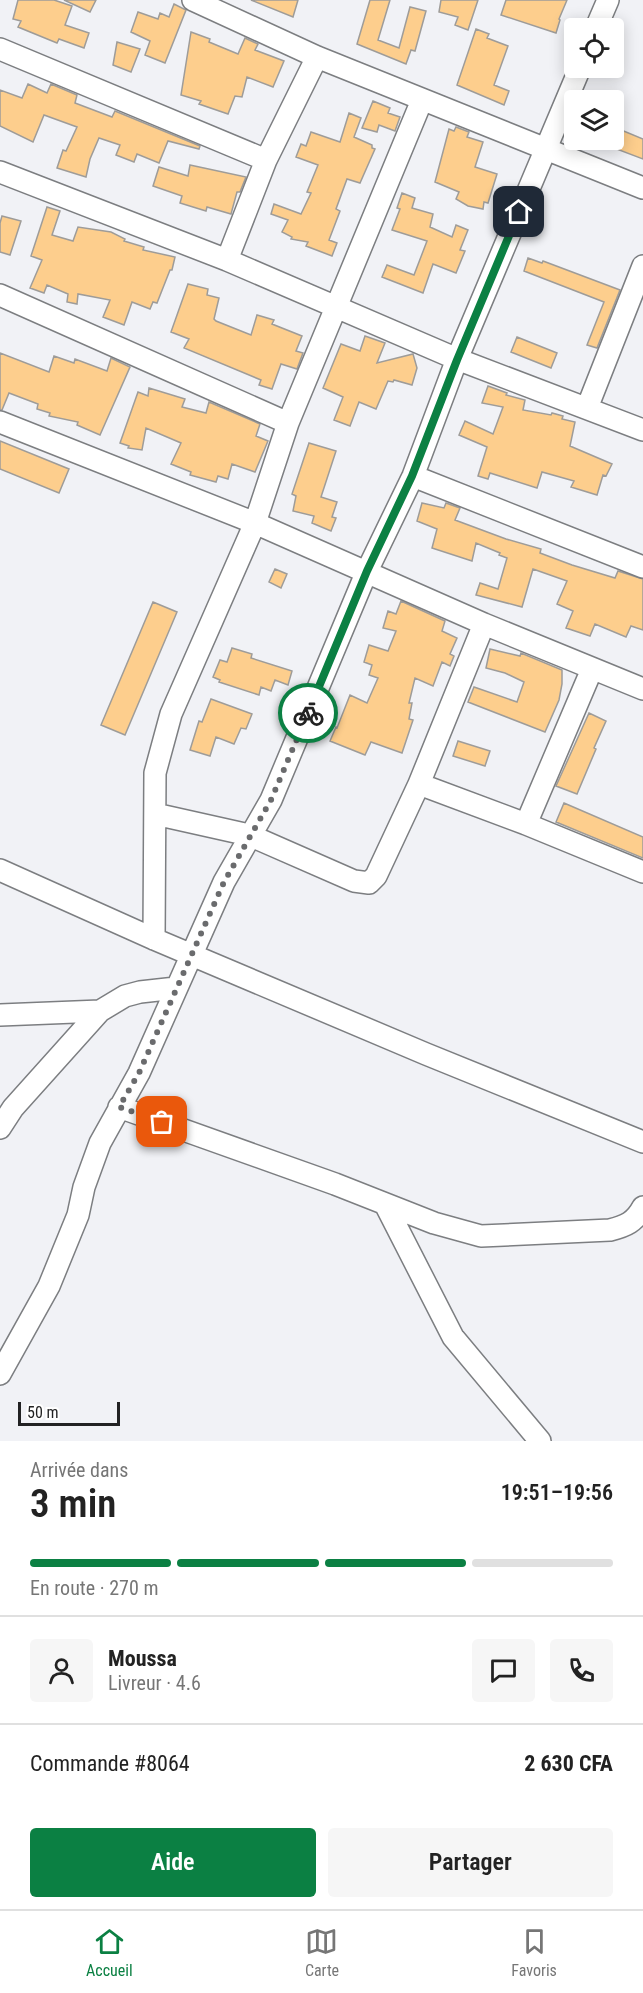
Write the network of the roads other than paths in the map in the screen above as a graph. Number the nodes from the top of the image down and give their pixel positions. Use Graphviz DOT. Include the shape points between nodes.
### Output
graph roads {
  1 [pos="193,0"];
  2 [pos="608,0"];
  3 [pos="219,5"];
  4 [pos="600,18"];
  5 [pos="0,49"];
  6 [pos="317,57"];
  7 [pos="576,78"];
  8 [pos="422,99"];
  9 [pos="546,148"];
  10 [pos="266,160"];
  11 [pos="0,172"];
  12 [pos="643,188"];
  13 [pos="227,260"];
  14 [pos="643,266"];
  15 [pos="0,295"];
  16 [pos="636,306"];
  17 [pos="335,307"];
  18 [pos="457,360"];
  19 [pos="587,408"];
  20 [pos="0,422"];
  21 [pos="288,423"];
  22 [pos="643,430"];
  23 [pos="412,476"];
  24 [pos="255,523"];
  25 [pos="643,567"];
  26 [pos="367,571"];
  27 [pos="484,624"];
  28 [pos="592,669"];
  29 [pos="643,689"];
  30 [pos="419,784"];
  31 [pos="155,814"];
  32 [pos="526,824"];
  33 [pos="249,835"];
  34 [pos="0,870"];
  35 [pos="643,872"];
  36 [pos="154,939"];
  37 [pos="190,954"];
  38 [pos="176,988"];
  39 [pos="100,1011"];
  40 [pos="0,1015"];
  41 [pos="119,1107"];
  42 [pos="0,1128"];
  43 [pos="643,1142"];
  44 [pos="385,1204"];
  45 [pos="643,1207"];
  46 [pos="0,1374"];
  47 [pos="540,1441"];
  1 -- 3 [label="street"];
  2 -- 4 [label="street"];
  3 -- 6 [label="street"];
  5 -- 10 [label="street"];
  6 -- 8 [label="street"];
  6 -- 10 [label="street"];
  7 -- 9 [label="street"];
  8 -- 9 [label="street"];
  8 -- 17 [label="street"];
  9 -- 12 [label="street"];
  9 -- 18 [label="street"];
  10 -- 13 [label="street"];
  11 -- 13 [label="street"];
  13 -- 17 [label="street"];
  14 -- 16 [label="street"];
  15 -- 21 [label="street"];
  16 -- 19 [label="street"];
  17 -- 18 [label="street"];
  17 -- 21 [label="street"];
  18 -- 19 [label="street"];
  18 -- 23 [label="street"];
  19 -- 22 [label="street"];
  20 -- 24 [label="street"];
  21 -- 24 [label="street"];
  23 -- 25 [label="street"];
  23 -- 26 [label="street"];
  24 -- 26 [label="street"];
  24 -- 31 [label="street" via="171,714 155,773"];
  26 -- 27 [label="street"];
  26 -- 33 [label="street" via="271,800"];
  27 -- 28 [label="street"];
  27 -- 30 [label="street"];
  28 -- 29 [label="street"];
  28 -- 32 [label="street"];
  30 -- 32 [label="street"];
  30 -- 33 [label="street" via="376,876 369,883 354,881"];
  31 -- 33 [label="street"];
  31 -- 36 [label="street"];
  32 -- 35 [label="street"];
  33 -- 37 [label="street"];
  34 -- 36 [label="street"];
  36 -- 37 [label="street"];
  37 -- 38 [label="street"];
  37 -- 43 [label="street"];
  38 -- 39 [label="street" via="125,996"];
  38 -- 41 [label="street" via="139,1073"];
  39 -- 40 [label="street"];
  39 -- 42 [label="street" via="13,1107"];
  41 -- 44 [label="street"];
  41 -- 46 [label="street" via="90,1166 78,1215 49,1286"];
  44 -- 45 [label="street" via="481,1236 610,1230 626,1226"];
  44 -- 47 [label="street" via="453,1336"];
}
